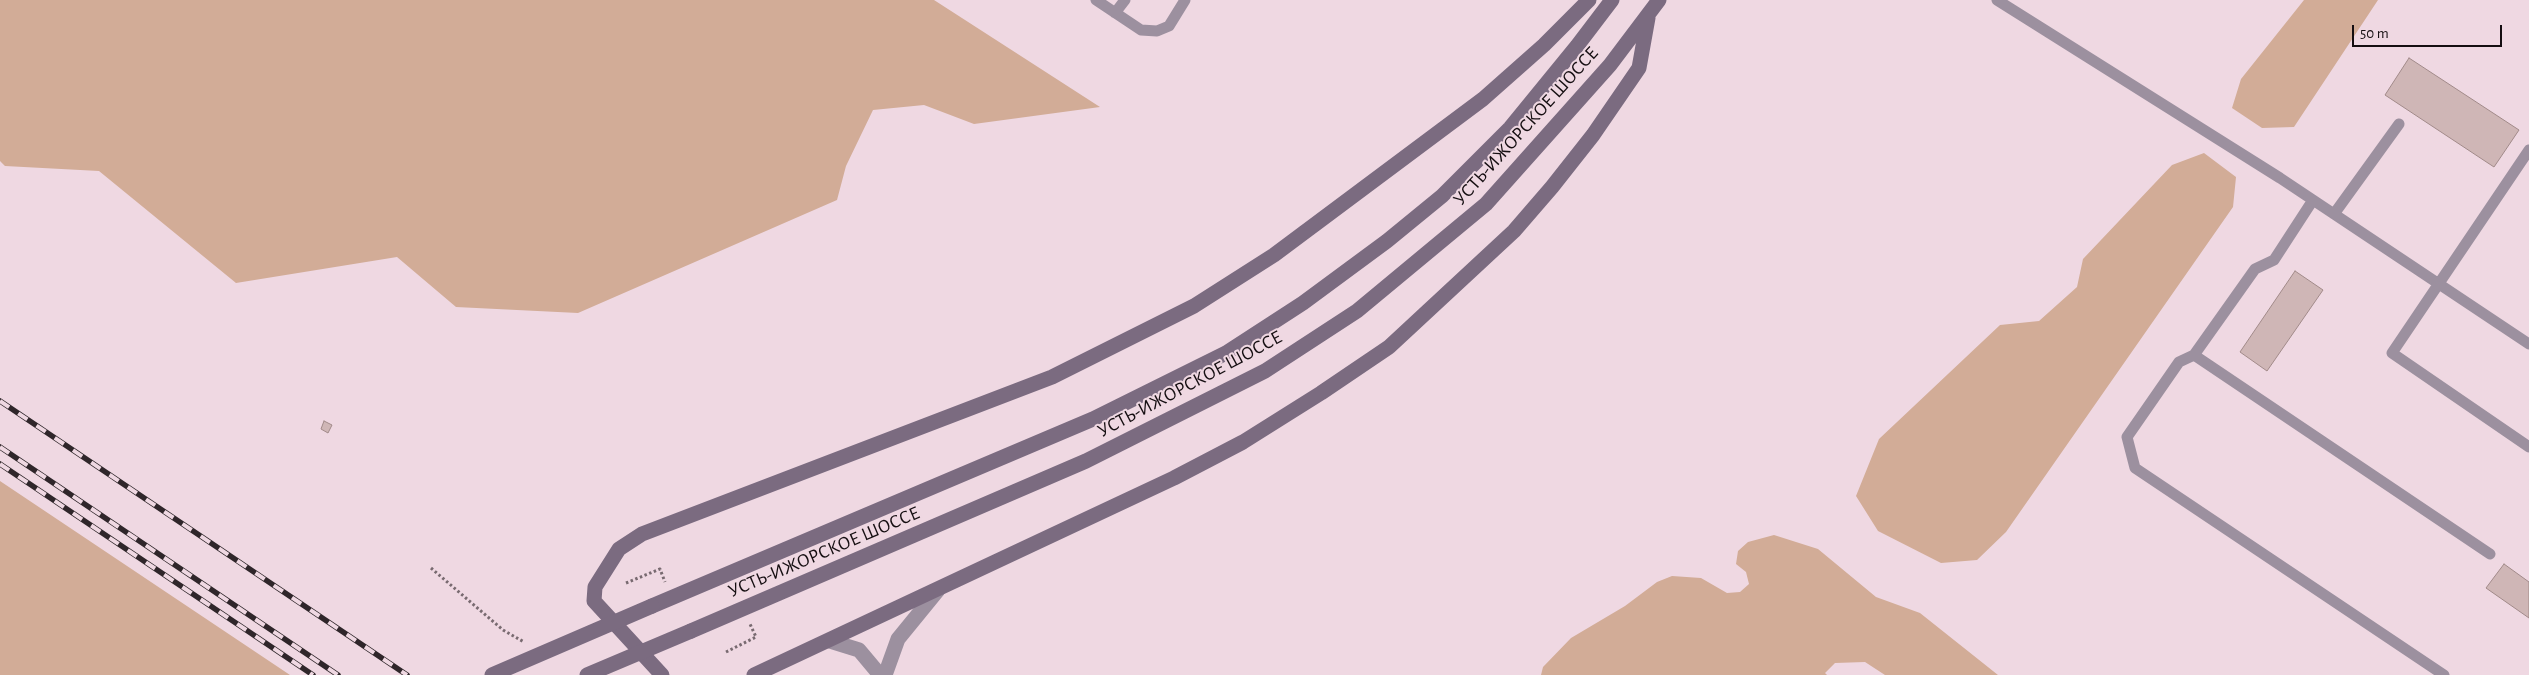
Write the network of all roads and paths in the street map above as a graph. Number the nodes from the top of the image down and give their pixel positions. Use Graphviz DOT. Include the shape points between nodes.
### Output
graph roads {
  1 [pos="1096,0"];
  2 [pos="1125,0"];
  3 [pos="1185,0"];
  4 [pos="1589,0"];
  5 [pos="1612,0"];
  6 [pos="1659,0"];
  7 [pos="1996,0"];
  8 [pos="1115,13"];
  9 [pos="1648,16"];
  10 [pos="2399,124"];
  11 [pos="2529,150"];
  12 [pos="2313,200"];
  13 [pos="2334,214"];
  14 [pos="2439,284"];
  15 [pos="2529,344"];
  16 [pos="2194,355"];
  17 [pos="2529,447"];
  18 [pos="2490,554"];
  19 [pos="431,568"];
  20 [pos="626,583"];
  21 [pos="666,585"];
  22 [pos="938,590"];
  23 [pos="748,621"];
  24 [pos="830,640"];
  25 [pos="527,644"];
  26 [pos="726,652"];
  27 [pos="492,675"];
  28 [pos="587,675"];
  29 [pos="662,675"];
  30 [pos="754,675"];
  31 [pos="880,675"];
  32 [pos="886,675"];
  33 [pos="2444,675"];
  1 -- 8 [label="lane"];
  2 -- 8 [label="lane"];
  3 -- 8 [label="lane" via="1168,26 1157,31 1141,30"];
  4 -- 29 [label="street" via="1483,99 1274,255 1194,306 1052,377 642,534 618,549 595,587 594,601"];
  5 -- 27 [label="street, УСТЬ-ИЖОРСКОЕ ШОССЕ, bridge" via="1510,128 1442,196 1303,303 1226,352 1093,419"];
  6 -- 9 [label="street, УСТЬ-ИЖОРСКОЕ ШОССЕ"];
  7 -- 12 [label="lane"];
  9 -- 22 [label="street" via="1639,68 1581,150 1514,231 1389,347 1243,442"];
  9 -- 28 [label="street, УСТЬ-ИЖОРСКОЕ ШОССЕ, bridge" via="1610,65 1486,204 1357,311 1307,344 1265,370 1086,461"];
  10 -- 13 [label="lane"];
  11 -- 14 [label="lane"];
  12 -- 13 [label="lane"];
  12 -- 16 [label="lane" via="2274,260 2255,269"];
  13 -- 14 [label="lane"];
  14 -- 15 [label="lane"];
  14 -- 17 [label="lane" via="2392,353"];
  16 -- 18 [label="lane"];
  16 -- 33 [label="lane" via="2179,362 2127,437 2134,468"];
  19 -- 25 [label="path" via="502,630"];
  20 -- 21 [label="path" via="660,569"];
  22 -- 24 [label="street"];
  22 -- 32 [label="street" via="898,639"];
  23 -- 26 [label="path" via="756,637"];
  24 -- 30 [label="street"];
  24 -- 31 [label="street" via="859,650"];
}
